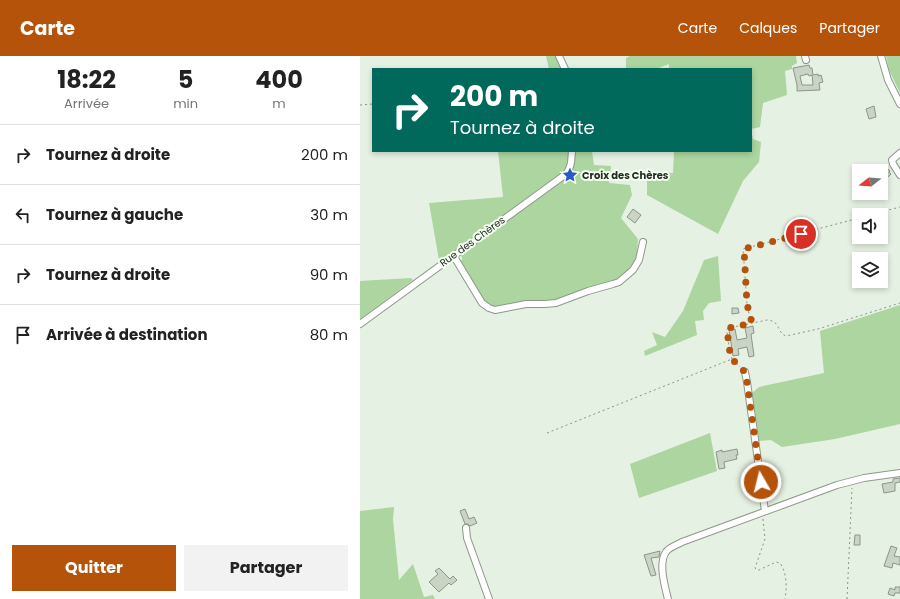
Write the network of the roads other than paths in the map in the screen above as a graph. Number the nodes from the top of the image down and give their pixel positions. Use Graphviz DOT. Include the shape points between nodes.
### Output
graph roads {
  1 [pos="559,56"];
  2 [pos="881,56"];
  3 [pos="565,68"];
  4 [pos="900,104"];
  5 [pos="572,152"];
  6 [pos="900,153"];
  7 [pos="900,175"];
  8 [pos="643,242"];
  9 [pos="453,255"];
  10 [pos="360,324"];
  11 [pos="745,372"];
  12 [pos="900,473"];
  13 [pos="763,512"];
  14 [pos="466,528"];
  15 [pos="489,599"];
  16 [pos="668,599"];
  1 -- 3 [label="street"];
  2 -- 4 [label="street" via="888,80"];
  5 -- 9 [label="street, Rue des Chères" via="570,169 566,174"];
  6 -- 7 [label="street" via="892,160"];
  8 -- 9 [label="street" via="639,260 633,270 619,282 556,303 526,304 495,310 482,303"];
  9 -- 10 [label="street, Rue des Chères"];
  11 -- 13 [label="street"];
  12 -- 13 [label="street" via="854,480"];
  13 -- 16 [label="street" via="682,542 666,552 663,567"];
  14 -- 15 [label="street" via="467,538"];
}
